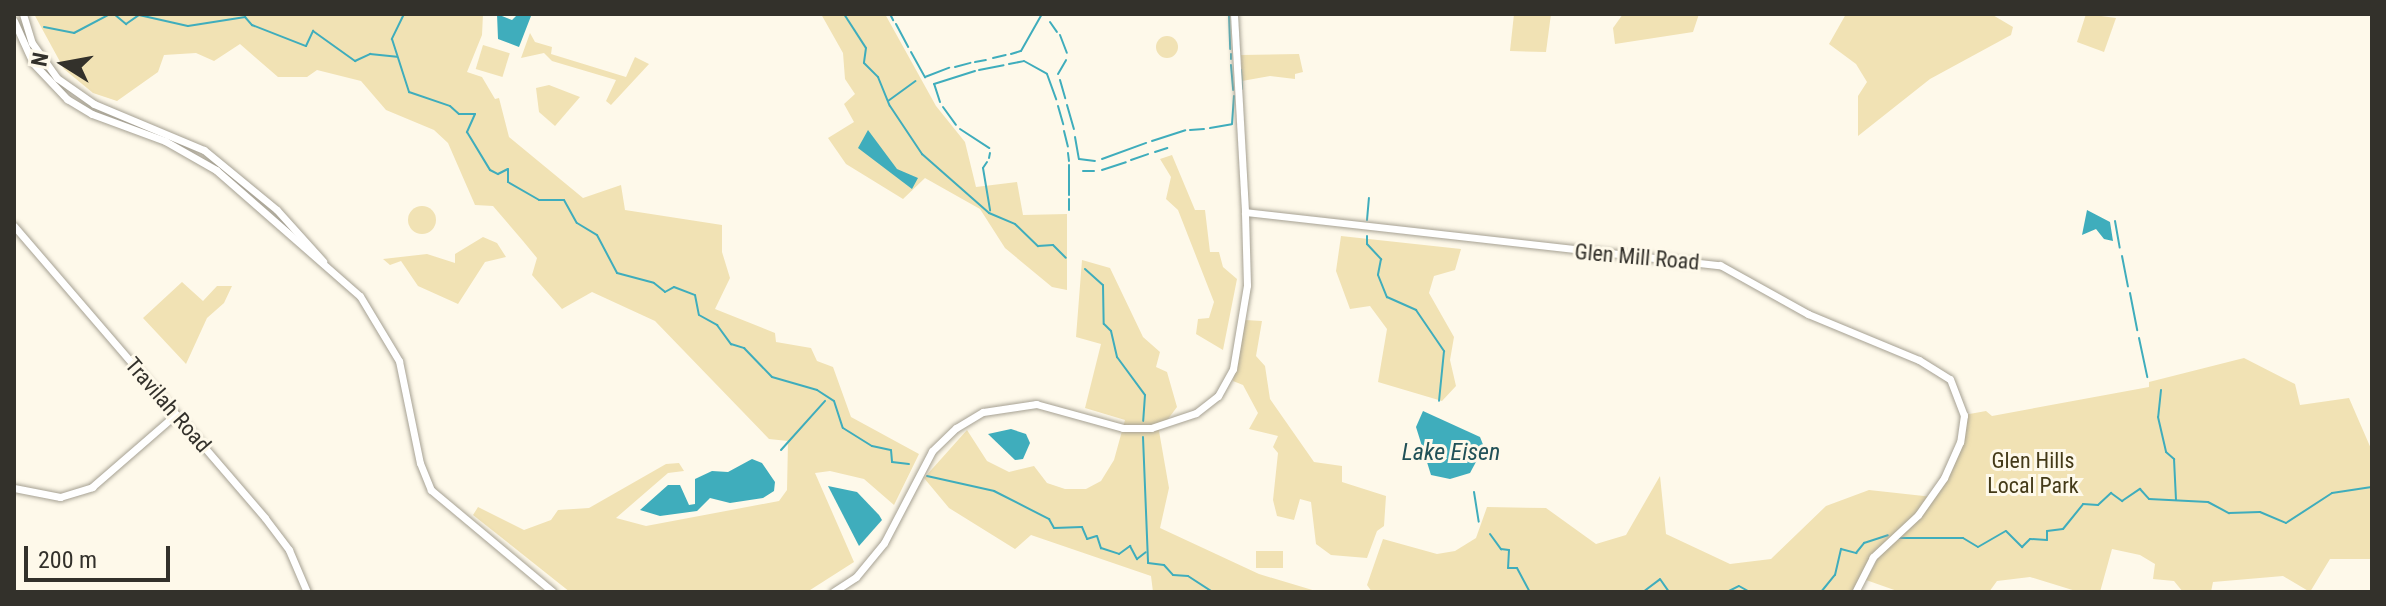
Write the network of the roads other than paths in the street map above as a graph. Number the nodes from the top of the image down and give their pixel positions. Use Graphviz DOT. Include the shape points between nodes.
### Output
graph roads {
  1 [pos="23,14"];
  2 [pos="1234,14"];
  3 [pos="14,21"];
  4 [pos="1245,212"];
  5 [pos="14,226"];
  6 [pos="324,263"];
  7 [pos="175,415"];
  8 [pos="14,488"];
  9 [pos="307,592"];
  10 [pos="553,592"];
  11 [pos="833,592"];
  12 [pos="1855,592"];
  1 -- 6 [label="main road" via="32,43 57,78 94,104 204,150 277,210"];
  2 -- 4 [label="main road"];
  3 -- 6 [label="main road" via="33,63 67,99 200,160"];
  4 -- 11 [label="main road" via="1247,285 1233,369 1218,396 1181,419 1136,429 1036,404 983,412 932,451 884,543 856,577"];
  4 -- 12 [label="main road, Glen Mill Road" via="1720,265 1808,314 1939,370 1962,402 1960,442 1933,497 1873,557"];
  5 -- 7 [label="main road, Travilah Road"];
  6 -- 10 [label="main road" via="360,296 392,343 431,490"];
  7 -- 8 [label="main road" via="92,487 60,497"];
  7 -- 9 [label="main road, Travilah Road" via="282,538"];
}
